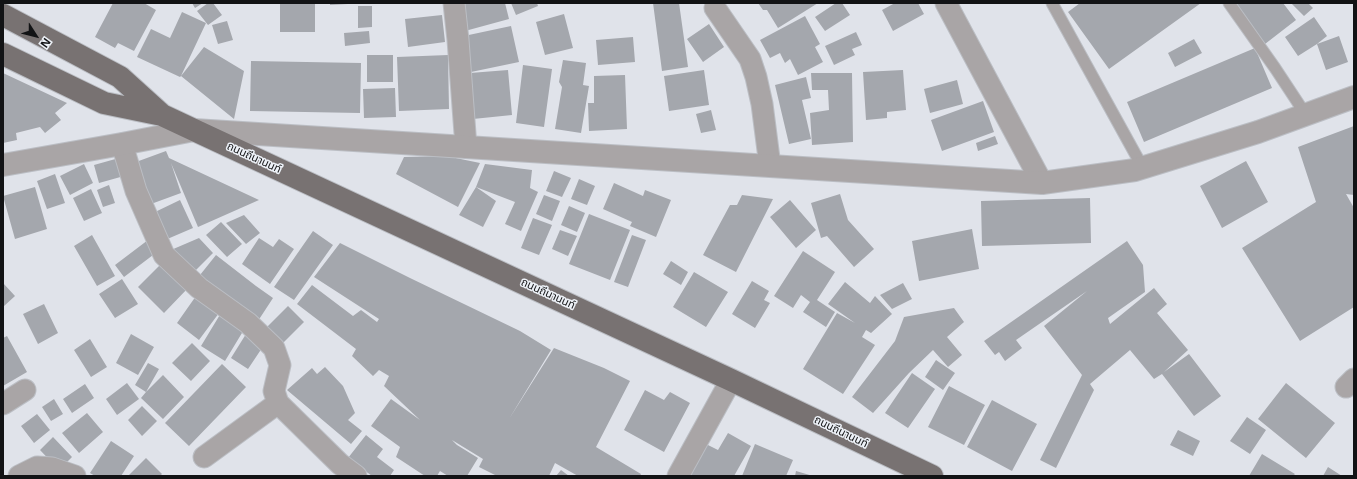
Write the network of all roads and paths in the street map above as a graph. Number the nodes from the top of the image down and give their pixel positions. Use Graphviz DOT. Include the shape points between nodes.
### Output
graph roads {
  1 [pos="454,3"];
  2 [pos="946,3"];
  3 [pos="1052,3"];
  4 [pos="1229,3"];
  5 [pos="715,8"];
  6 [pos="3,15"];
  7 [pos="3,54"];
  8 [pos="1354,97"];
  9 [pos="162,115"];
  10 [pos="1306,115"];
  11 [pos="194,130"];
  12 [pos="122,144"];
  13 [pos="466,147"];
  14 [pos="3,164"];
  15 [pos="770,166"];
  16 [pos="1143,168"];
  17 [pos="1042,183"];
  18 [pos="731,380"];
  19 [pos="25,390"];
  20 [pos="278,403"];
  21 [pos="3,404"];
  22 [pos="204,457"];
  23 [pos="19,476"];
  24 [pos="75,476"];
  25 [pos="356,476"];
  26 [pos="678,476"];
  27 [pos="932,476"];
  1 -- 13 [label="street"];
  2 -- 17 [label="street"];
  3 -- 16 [label="lane"];
  4 -- 10 [label="lane"];
  5 -- 15 [label="street" via="750,59 762,104"];
  6 -- 9 [label="main road, ถนนถีนานนท์" via="120,78"];
  7 -- 9 [label="main road, ถนนถีนานนท์" via="104,103"];
  8 -- 10 [label="street"];
  9 -- 11 [label="main road, ถนนถีนานนท์"];
  10 -- 16 [label="street"];
  11 -- 12 [label="street"];
  11 -- 13 [label="street"];
  11 -- 18 [label="main road, ถนนถีนานนท์"];
  12 -- 14 [label="street"];
  12 -- 20 [label="street" via="136,191 164,255 199,288 248,323 274,348 280,365 274,391"];
  13 -- 15 [label="street"];
  15 -- 17 [label="street"];
  16 -- 17 [label="street"];
  18 -- 26 [label="street"];
  18 -- 27 [label="main road, ถนนถีนานนท์"];
  19 -- 21 [label="street"];
  20 -- 22 [label="street"];
  20 -- 25 [label="street" via="340,464"];
  23 -- 24 [label="street" via="37,467 52,468"];
}
